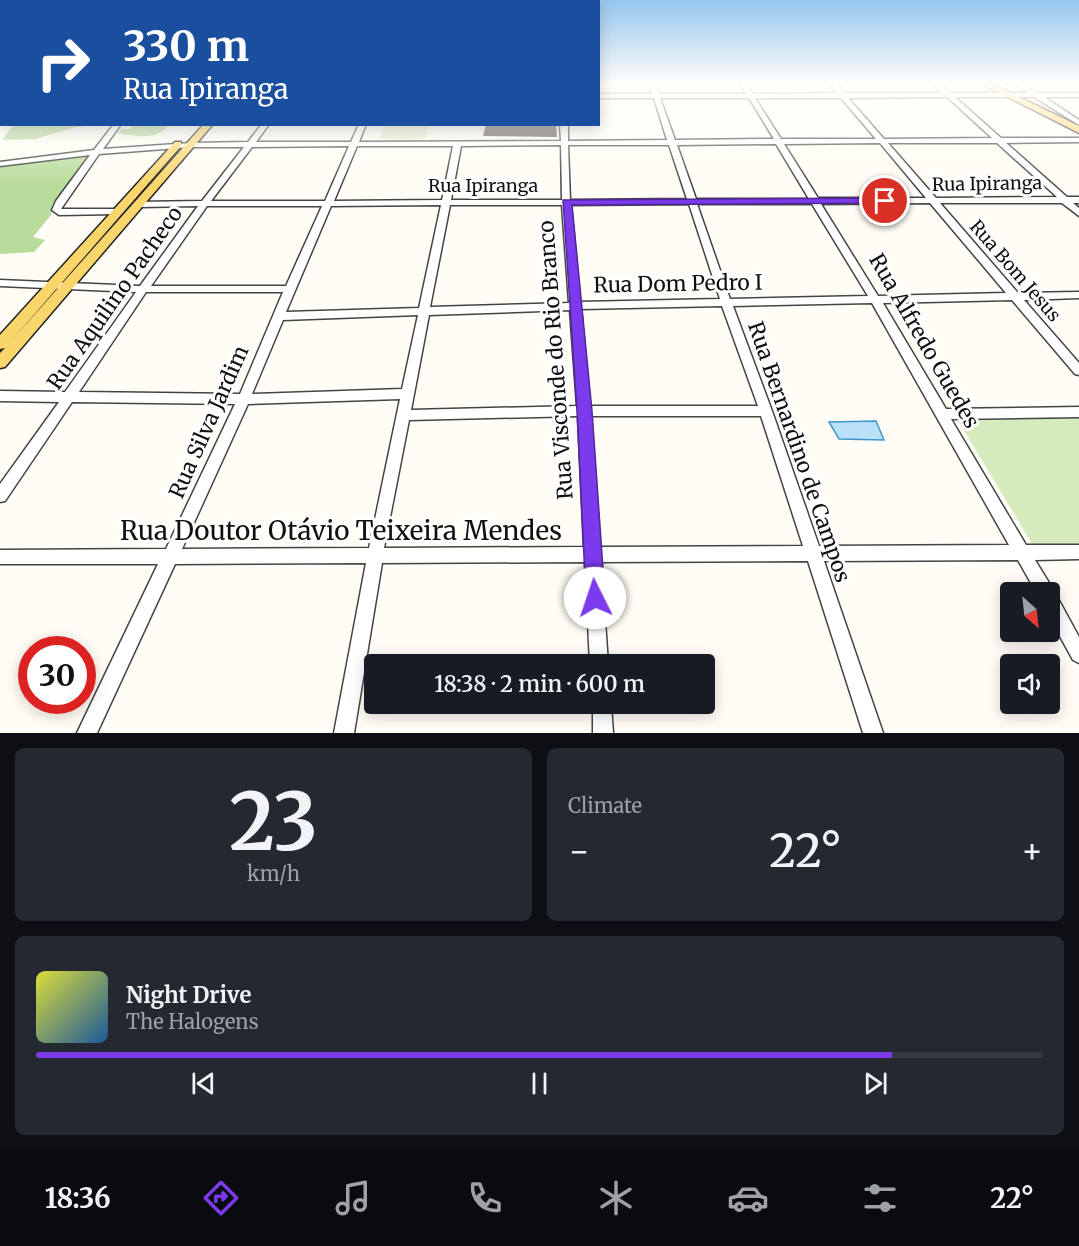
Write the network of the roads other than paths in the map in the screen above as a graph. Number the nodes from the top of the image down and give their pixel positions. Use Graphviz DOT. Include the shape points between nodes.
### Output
graph roads {
  1 [pos="664,117"];
  2 [pos="763,117"];
  3 [pos="862,117"];
  4 [pos="973,117"];
  5 [pos="1053,117"];
  6 [pos="117,126"];
  7 [pos="194,126"];
  8 [pos="207,126"];
  9 [pos="264,126"];
  10 [pos="362,126"];
  11 [pos="564,126"];
  12 [pos="1079,130"];
  13 [pos="777,140"];
  14 [pos="998,140"];
  15 [pos="1079,140"];
  16 [pos="883,141"];
  17 [pos="458,142"];
  18 [pos="564,142"];
  19 [pos="672,142"];
  20 [pos="250,144"];
  21 [pos="354,144"];
  22 [pos="178,145"];
  23 [pos="191,145"];
  24 [pos="99,152"];
  25 [pos="0,164"];
  26 [pos="814,200"];
  27 [pos="1063,200"];
  28 [pos="1079,200"];
  29 [pos="207,202"];
  30 [pos="566,202"];
  31 [pos="693,202"];
  32 [pos="933,202"];
  33 [pos="328,203"];
  34 [pos="140,204"];
  35 [pos="446,204"];
  36 [pos="117,211"];
  37 [pos="1079,213"];
  38 [pos="4,283"];
  39 [pos="58,287"];
  40 [pos="141,289"];
  41 [pos="290,289"];
  42 [pos="0,292"];
  43 [pos="1079,295"];
  44 [pos="1016,297"];
  45 [pos="875,299"];
  46 [pos="726,302"];
  47 [pos="576,306"];
  48 [pos="422,312"];
  49 [pos="279,316"];
  50 [pos="0,344"];
  51 [pos="0,363"];
  52 [pos="1079,371"];
  53 [pos="407,394"];
  54 [pos="0,396"];
  55 [pos="71,396"];
  56 [pos="244,399"];
  57 [pos="584,411"];
  58 [pos="766,411"];
  59 [pos="1079,412"];
  60 [pos="941,414"];
  61 [pos="404,415"];
  62 [pos="0,496"];
  63 [pos="1023,552"];
  64 [pos="1079,552"];
  65 [pos="592,554"];
  66 [pos="814,554"];
  67 [pos="375,555"];
  68 [pos="0,556"];
  69 [pos="172,556"];
  70 [pos="1040,582"];
  71 [pos="1060,620"];
  72 [pos="598,654"];
  73 [pos="1079,654"];
  74 [pos="602,714"];
  75 [pos="87,733"];
  76 [pos="344,733"];
  77 [pos="603,733"];
  78 [pos="873,733"];
  1 -- 19 [label="street, Rua Bernardino de Campos"];
  2 -- 13 [label="street, Rua Alfredo Guedes"];
  3 -- 16 [label="street, Rua Bom Jesus"];
  4 -- 14 [label="street"];
  5 -- 12 [label="main road"];
  6 -- 24 [label="street"];
  7 -- 22 [label="main road"];
  8 -- 23 [label="main road"];
  9 -- 20 [label="street, Rua Aquilino Pacheco"];
  10 -- 21 [label="street, Rua Silva Jardim"];
  11 -- 18 [label="street, Rua Visconde do Rio Branco"];
  13 -- 16 [label="street"];
  13 -- 19 [label="street"];
  13 -- 26 [label="street, Rua Alfredo Guedes"];
  14 -- 15 [label="street"];
  14 -- 16 [label="street"];
  14 -- 27 [label="street"];
  16 -- 32 [label="street, Rua Bom Jesus"];
  17 -- 18 [label="street"];
  17 -- 21 [label="street"];
  17 -- 35 [label="street"];
  18 -- 19 [label="street"];
  18 -- 30 [label="street, Rua Visconde do Rio Branco"];
  19 -- 31 [label="street, Rua Bernardino de Campos"];
  20 -- 21 [label="street"];
  20 -- 23 [label="street"];
  20 -- 29 [label="street, Rua Aquilino Pacheco"];
  21 -- 33 [label="street, Rua Silva Jardim"];
  22 -- 23 [label="street"];
  22 -- 24 [label="street"];
  22 -- 36 [label="main road"];
  23 -- 34 [label="main road"];
  24 -- 25 [label="street"];
  24 -- 36 [label="street" via="56,207 59,212"];
  26 -- 31 [label="street, Rua Ipiranga"];
  26 -- 32 [label="street, Rua Ipiranga"];
  26 -- 45 [label="street, Rua Alfredo Guedes"];
  27 -- 28 [label="street, Rua Ipiranga"];
  27 -- 32 [label="street, Rua Ipiranga"];
  27 -- 37 [label="street"];
  29 -- 33 [label="street, Rua Ipiranga"];
  29 -- 34 [label="street, Rua Ipiranga"];
  29 -- 40 [label="street, Rua Aquilino Pacheco"];
  30 -- 31 [label="street, Rua Ipiranga"];
  30 -- 35 [label="street, Rua Ipiranga"];
  30 -- 47 [label="street, Rua Visconde do Rio Branco"];
  31 -- 46 [label="street, Rua Bernardino de Campos"];
  32 -- 44 [label="street, Rua Bom Jesus"];
  33 -- 35 [label="street, Rua Ipiranga"];
  33 -- 41 [label="street, Rua Silva Jardim"];
  34 -- 39 [label="main road"];
  35 -- 48 [label="street"];
  36 -- 39 [label="main road"];
  38 -- 39 [label="street"];
  38 -- 42 [label="street"];
  39 -- 40 [label="street"];
  39 -- 50 [label="main road"];
  39 -- 51 [label="main road"];
  40 -- 41 [label="street"];
  40 -- 55 [label="street, Rua Aquilino Pacheco"];
  41 -- 49 [label="street, Rua Silva Jardim"];
  43 -- 44 [label="street, Rua Dom Pedro I"];
  44 -- 45 [label="street, Rua Dom Pedro I"];
  44 -- 52 [label="street, Rua Bom Jesus"];
  45 -- 46 [label="street, Rua Dom Pedro I"];
  45 -- 60 [label="street, Rua Alfredo Guedes"];
  46 -- 47 [label="street, Rua Dom Pedro I"];
  46 -- 58 [label="street, Rua Bernardino de Campos"];
  47 -- 48 [label="street, Rua Dom Pedro I"];
  47 -- 57 [label="street, Rua Visconde do Rio Branco"];
  48 -- 49 [label="street, Rua Dom Pedro I"];
  48 -- 53 [label="street"];
  49 -- 56 [label="street, Rua Silva Jardim"];
  53 -- 56 [label="street"];
  53 -- 61 [label="street"];
  54 -- 55 [label="street"];
  55 -- 56 [label="street"];
  55 -- 62 [label="street, Rua Aquilino Pacheco"];
  56 -- 69 [label="street, Rua Silva Jardim"];
  57 -- 58 [label="street"];
  57 -- 61 [label="street"];
  57 -- 65 [label="street, Rua Visconde do Rio Branco"];
  58 -- 66 [label="street, Rua Bernardino de Campos"];
  59 -- 60 [label="street"];
  60 -- 63 [label="street, Rua Alfredo Guedes"];
  61 -- 67 [label="street"];
  63 -- 64 [label="street, Rua Doutor Otávio Teixeira Mendes"];
  63 -- 66 [label="street, Rua Doutor Otávio Teixeira Mendes"];
  63 -- 70 [label="street, Rua Alfredo Guedes"];
  65 -- 66 [label="street, Rua Doutor Otávio Teixeira Mendes"];
  65 -- 67 [label="street, Rua Doutor Otávio Teixeira Mendes"];
  65 -- 72 [label="street, Rua Visconde do Rio Branco"];
  66 -- 78 [label="street, Rua Bernardino de Campos"];
  67 -- 69 [label="street, Rua Doutor Otávio Teixeira Mendes"];
  67 -- 76 [label="street"];
  68 -- 69 [label="street, Rua Doutor Otávio Teixeira Mendes"];
  69 -- 75 [label="street, Rua Silva Jardim"];
  71 -- 73 [label="street"];
  74 -- 77 [label="street"];
}
